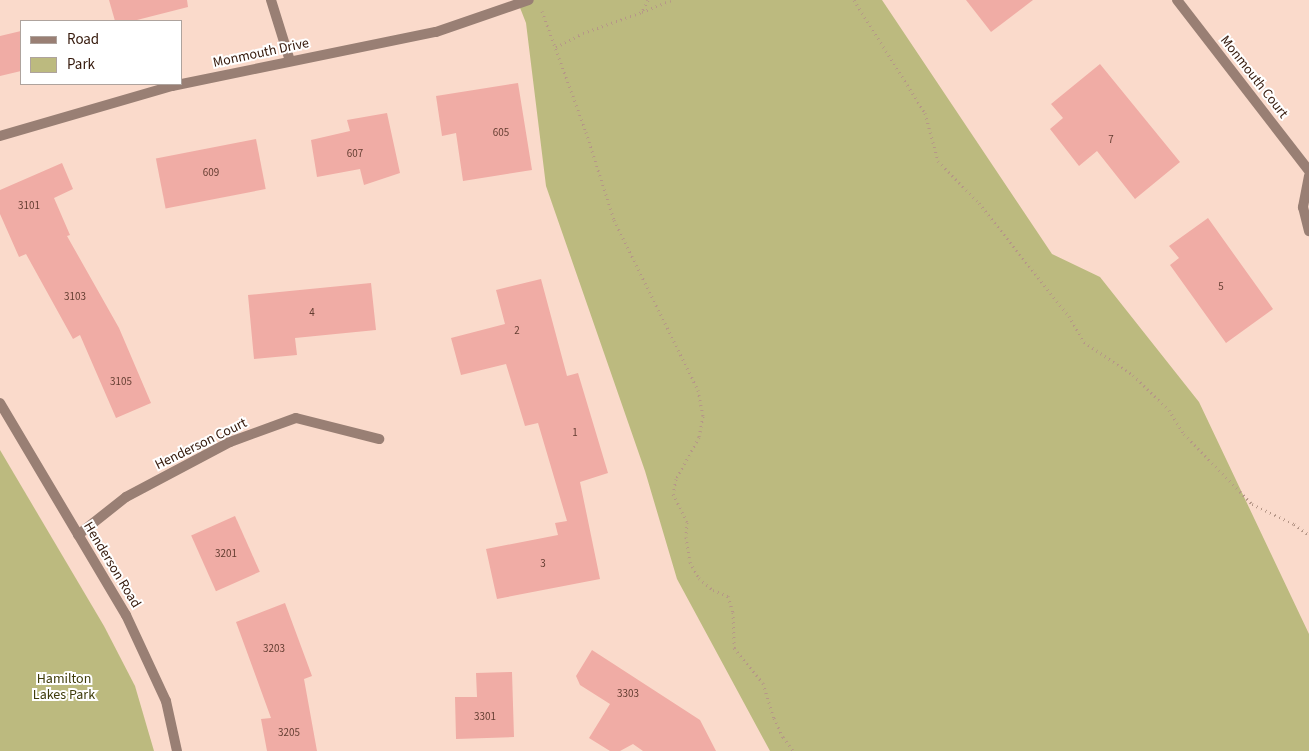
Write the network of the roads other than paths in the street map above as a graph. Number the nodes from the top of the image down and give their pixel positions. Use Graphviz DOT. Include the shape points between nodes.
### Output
graph roads {
  1 [pos="271,0"];
  2 [pos="528,0"];
  3 [pos="1177,0"];
  4 [pos="290,61"];
  5 [pos="182,84"];
  6 [pos="177,85"];
  7 [pos="0,136"];
  8 [pos="1309,171"];
  9 [pos="1309,176"];
  10 [pos="1309,231"];
  11 [pos="0,403"];
  12 [pos="379,439"];
  13 [pos="78,536"];
  14 [pos="177,751"];
  1 -- 4 [label="street"];
  2 -- 4 [label="street, Monmouth Drive" via="436,32"];
  3 -- 8 [label="street, Monmouth Court"];
  4 -- 5 [label="street, Monmouth Drive"];
  6 -- 7 [label="street, Monmouth Drive"];
  9 -- 10 [label="street" via="1304,207"];
  11 -- 13 [label="street, Henderson Road"];
  12 -- 13 [label="street, Henderson Court" via="296,418 230,442 126,497"];
  13 -- 14 [label="street, Henderson Road" via="126,615 166,701"];
}
